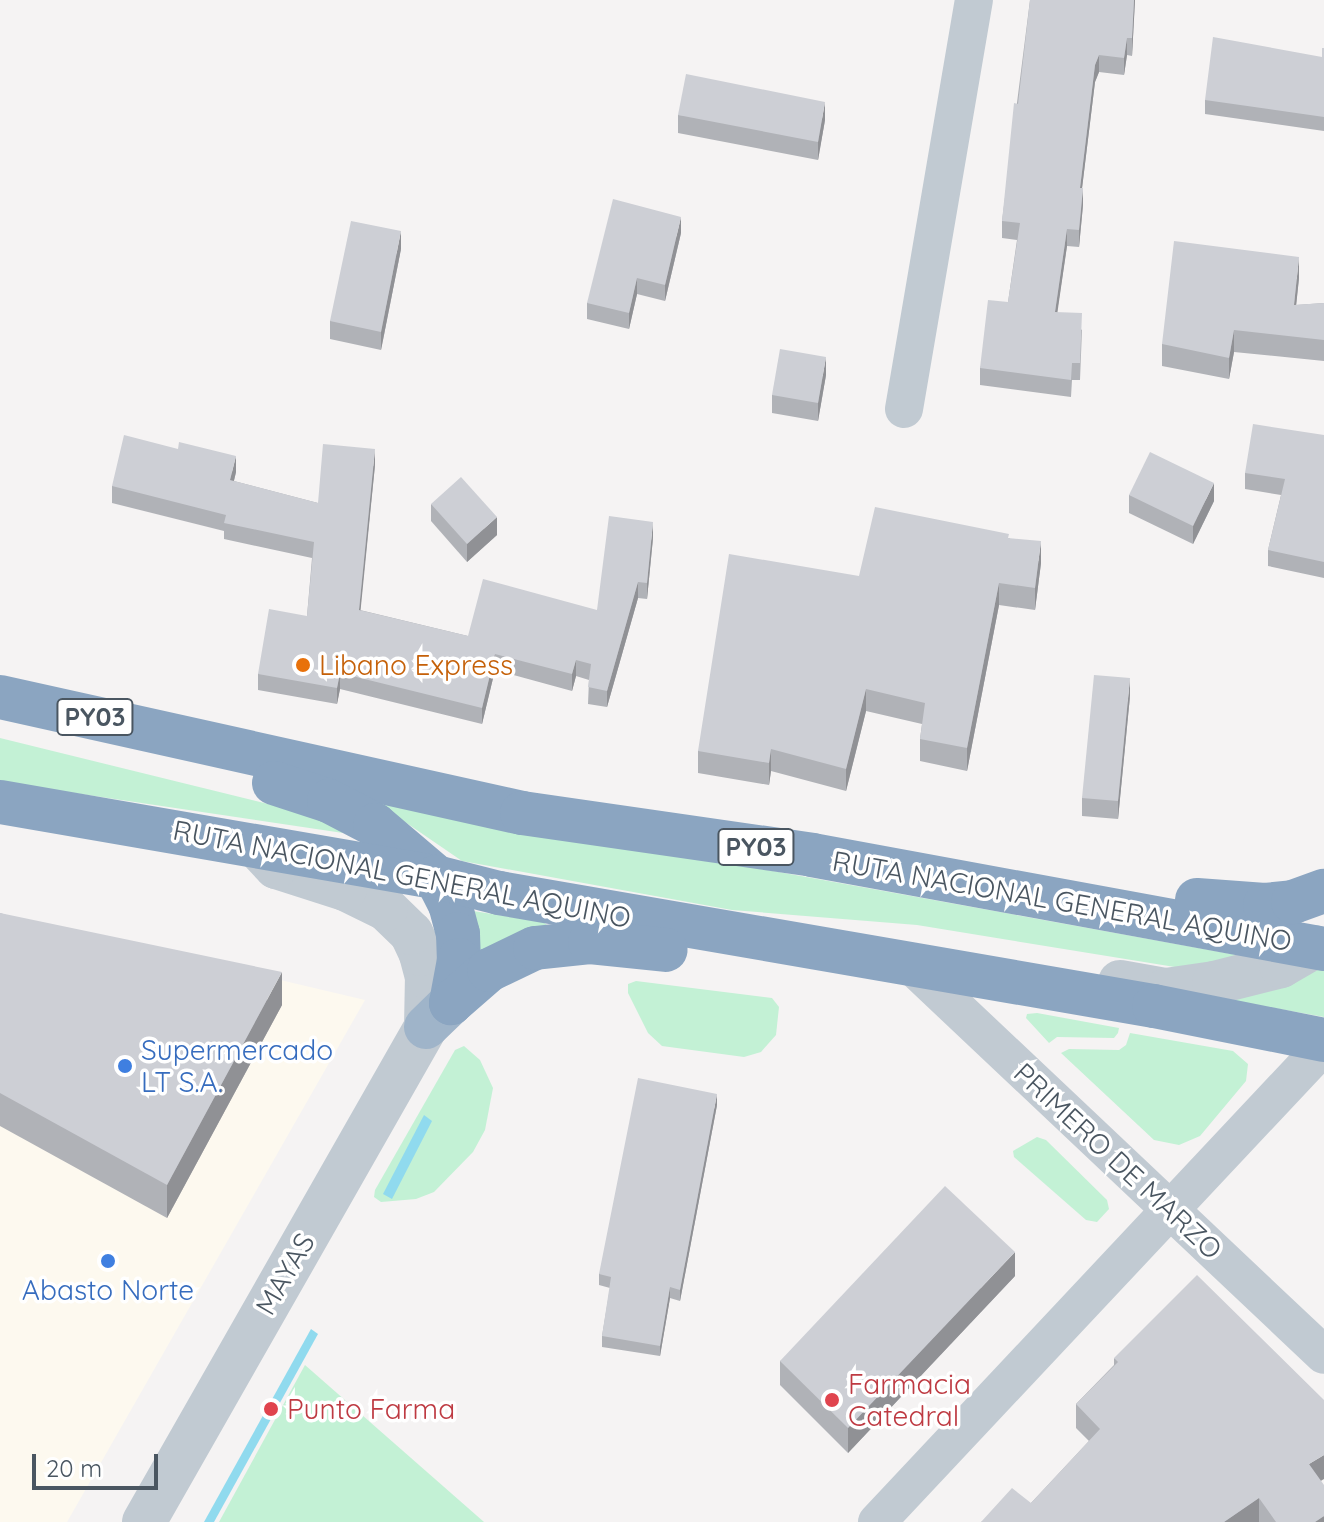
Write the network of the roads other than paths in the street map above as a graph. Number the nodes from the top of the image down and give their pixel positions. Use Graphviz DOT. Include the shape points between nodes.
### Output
graph roads {
  1 [pos="974,0"];
  2 [pos="904,409"];
  3 [pos="0,697"];
  4 [pos="221,745"];
  5 [pos="0,802"];
  6 [pos="255,845"];
  7 [pos="812,855"];
  8 [pos="436,877"];
  9 [pos="1324,891"];
  10 [pos="747,937"];
  11 [pos="1321,944"];
  12 [pos="913,967"];
  13 [pos="438,1015"];
  14 [pos="1324,1040"];
  15 [pos="1324,1046"];
  16 [pos="1170,1210"];
  17 [pos="1324,1355"];
  18 [pos="144,1522"];
  19 [pos="877,1522"];
  1 -- 2 [label="street"];
  3 -- 4 [label="highway, RUTA NACIONAL GENERAL AQUINO / PY03"];
  4 -- 7 [label="highway, RUTA NACIONAL GENERAL AQUINO / PY03" via="522,813"];
  4 -- 8 [label="highway" via="261,779 329,801 375,825"];
  5 -- 6 [label="highway, RUTA NACIONAL GENERAL AQUINO"];
  6 -- 8 [label="highway, RUTA NACIONAL GENERAL AQUINO"];
  6 -- 13 [label="street" via="276,867 386,909 411,933"];
  7 -- 9 [label="highway" via="919,856 1205,902 1265,905"];
  7 -- 11 [label="highway, RUTA NACIONAL GENERAL AQUINO / PY03"];
  8 -- 10 [label="highway, RUTA NACIONAL GENERAL AQUINO"];
  8 -- 13 [label="highway" via="450,904 459,960"];
  10 -- 11 [label="street" via="838,931 1166,990 1253,975"];
  10 -- 12 [label="highway, RUTA NACIONAL GENERAL AQUINO"];
  10 -- 13 [label="highway" via="678,952 590,942 535,948 489,970"];
  12 -- 14 [label="highway, RUTA NACIONAL GENERAL AQUINO"];
  12 -- 16 [label="street, PRIMERO DE MARZO"];
  13 -- 18 [label="street, MAYAS"];
  15 -- 16 [label="street"];
  16 -- 17 [label="street, PRIMERO DE MARZO"];
  16 -- 19 [label="street"];
}
